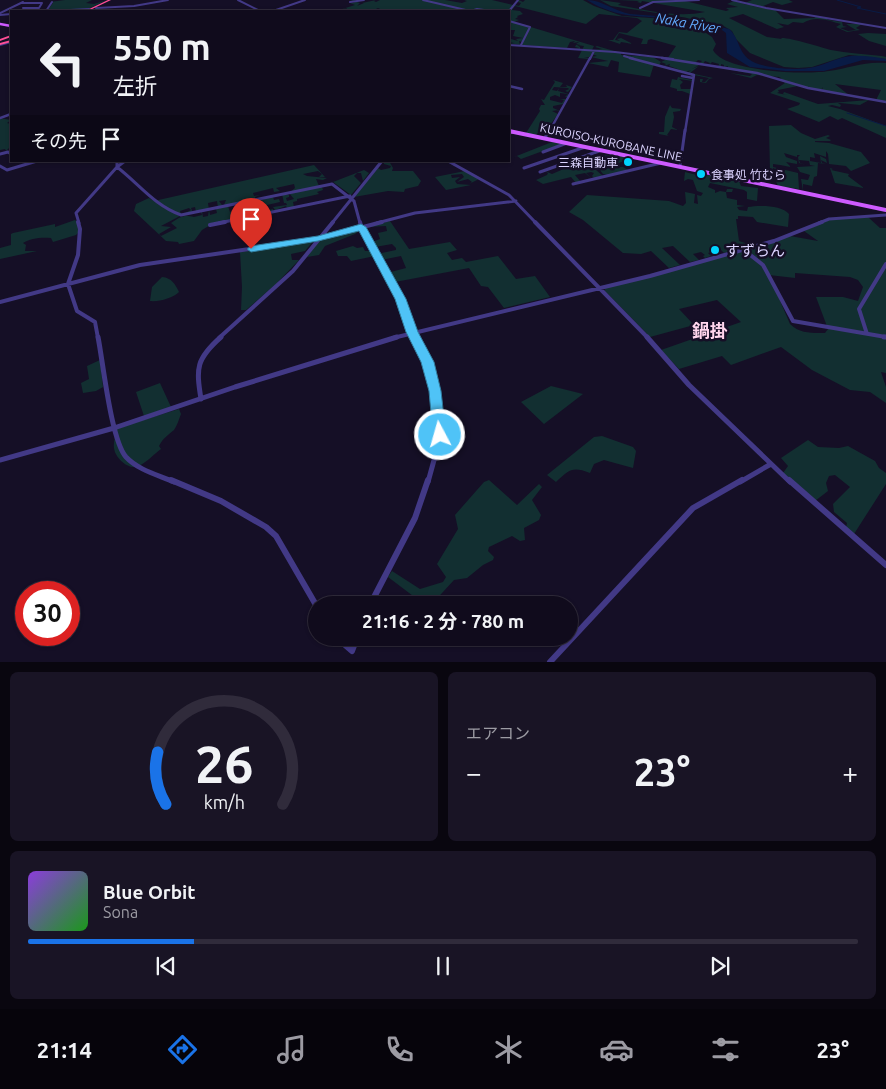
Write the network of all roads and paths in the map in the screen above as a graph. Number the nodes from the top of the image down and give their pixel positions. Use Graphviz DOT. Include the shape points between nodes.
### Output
graph roads {
  1 [pos="26,0"];
  2 [pos="111,0"];
  3 [pos="137,0"];
  4 [pos="168,0"];
  5 [pos="238,0"];
  6 [pos="305,0"];
  7 [pos="354,0"];
  8 [pos="364,0"];
  9 [pos="423,0"];
  10 [pos="518,0"];
  11 [pos="699,0"];
  12 [pos="732,0"];
  13 [pos="21,3"];
  14 [pos="34,3"];
  15 [pos="51,5"];
  16 [pos="57,5"];
  17 [pos="139,5"];
  18 [pos="39,8"];
  19 [pos="95,8"];
  20 [pos="640,8"];
  21 [pos="47,10"];
  22 [pos="90,10"];
  23 [pos="90,10"];
  24 [pos="258,10"];
  25 [pos="276,10"];
  26 [pos="464,10"];
  27 [pos="510,10"];
  28 [pos="0,14"];
  29 [pos="510,21"];
  30 [pos="886,28"];
  31 [pos="576,42"];
  32 [pos="510,45"];
  33 [pos="521,45"];
  34 [pos="573,49"];
  35 [pos="594,51"];
  36 [pos="615,52"];
  37 [pos="682,76"];
  38 [pos="694,78"];
  39 [pos="510,86"];
  40 [pos="522,89"];
  41 [pos="886,102"];
  42 [pos="10,115"];
  43 [pos="0,118"];
  44 [pos="510,131"];
  45 [pos="545,138"];
  46 [pos="567,143"];
  47 [pos="585,147"];
  48 [pos="602,150"];
  49 [pos="543,152"];
  50 [pos="20,162"];
  51 [pos="34,162"];
  52 [pos="116,162"];
  53 [pos="124,162"];
  54 [pos="381,162"];
  55 [pos="450,162"];
  56 [pos="661,163"];
  57 [pos="0,166"];
  58 [pos="24,166"];
  59 [pos="680,166"];
  60 [pos="117,167"];
  61 [pos="524,168"];
  62 [pos="540,172"];
  63 [pos="573,184"];
  64 [pos="351,197"];
  65 [pos="516,202"];
  66 [pos="886,210"];
  67 [pos="886,215"];
  68 [pos="210,225"];
  69 [pos="361,227"];
  70 [pos="318,238"];
  71 [pos="744,250"];
  72 [pos="886,264"];
  73 [pos="68,284"];
  74 [pos="598,288"];
  75 [pos="0,302"];
  76 [pos="412,332"];
  77 [pos="867,334"];
  78 [pos="886,337"];
  79 [pos="201,399"];
  80 [pos="114,428"];
  81 [pos="0,460"];
  82 [pos="771,464"];
  83 [pos="886,565"];
  84 [pos="311,596"];
  85 [pos="375,596"];
  86 [pos="347,646"];
  87 [pos="354,646"];
  88 [pos="550,662"];
  1 -- 13 [label="street"];
  2 -- 19 [label="highway"];
  2 -- 22 [label="highway"];
  3 -- 17 [label="street"];
  4 -- 17 [label="street"];
  5 -- 24 [label="street"];
  6 -- 25 [label="street"];
  7 -- 8 [label="street" via="350,2"];
  9 -- 26 [label="street"];
  10 -- 27 [label="street"];
  11 -- 20 [label="street" via="654,2"];
  12 -- 30 [label="street"];
  13 -- 14 [label="street"];
  13 -- 28 [label="street"];
  14 -- 18 [label="street" via="42,3"];
  14 -- 18 [label="street" via="22,9"];
  15 -- 16 [label="street"];
  15 -- 18 [label="street"];
  15 -- 21 [label="street"];
  17 -- 19 [label="street"];
  19 -- 23 [label="highway"];
  29 -- 33 [label="street" via="530,27"];
  31 -- 34 [label="street"];
  32 -- 33 [label="street"];
  33 -- 34 [label="street"];
  34 -- 35 [label="street"];
  35 -- 36 [label="street"];
  35 -- 45 [label="street"];
  36 -- 38 [label="street"];
  36 -- 41 [label="street" via="757,73 808,88"];
  37 -- 38 [label="street"];
  38 -- 59 [label="street"];
  39 -- 40 [label="street"];
  42 -- 43 [label="street"];
  44 -- 45 [label="main road, KUROISO-KUROBANE LINE"];
  45 -- 46 [label="main road, KUROISO-KUROBANE LINE"];
  46 -- 47 [label="main road, KUROISO-KUROBANE LINE"];
  46 -- 49 [label="street"];
  47 -- 48 [label="main road, KUROISO-KUROBANE LINE"];
  47 -- 61 [label="street"];
  48 -- 56 [label="main road, KUROISO-KUROBANE LINE"];
  48 -- 62 [label="street"];
  50 -- 58 [label="street"];
  51 -- 58 [label="street"];
  52 -- 60 [label="street"];
  53 -- 60 [label="street"];
  54 -- 64 [label="street"];
  55 -- 65 [label="street" via="501,190"];
  56 -- 59 [label="main road, KUROISO-KUROBANE LINE"];
  56 -- 63 [label="street"];
  57 -- 58 [label="street" via="7,170"];
  59 -- 66 [label="main road, KUROISO-KUROBANE LINE"];
  60 -- 64 [label="street" via="168,210 183,215 332,184"];
  60 -- 73 [label="street" via="76,213 80,229 78,256"];
  64 -- 68 [label="street"];
  64 -- 69 [label="street"];
  64 -- 70 [label="street"];
  65 -- 69 [label="street" via="415,214"];
  65 -- 74 [label="street"];
  67 -- 71 [label="street" via="829,219"];
  69 -- 70 [label="street"];
  69 -- 76 [label="street" via="401,299"];
  70 -- 73 [label="street" via="140,266"];
  70 -- 79 [label="street" via="293,271 216,340 203,356 197,372"];
  71 -- 74 [label="street"];
  71 -- 77 [label="street" via="771,276 791,319"];
  72 -- 77 [label="street" via="859,309"];
  73 -- 75 [label="street"];
  73 -- 80 [label="street" via="77,311 96,325"];
  74 -- 76 [label="street"];
  74 -- 82 [label="street" via="689,385"];
  76 -- 79 [label="street"];
  76 -- 85 [label="street" via="432,376 439,442 415,518"];
  77 -- 78 [label="street"];
  79 -- 80 [label="street"];
  80 -- 81 [label="street"];
  80 -- 84 [label="street" via="120,447 134,466 221,501 266,527 276,536"];
  82 -- 83 [label="street"];
  82 -- 88 [label="street" via="693,508"];
  86 -- 87 [label="street" via="352,651"];
}
